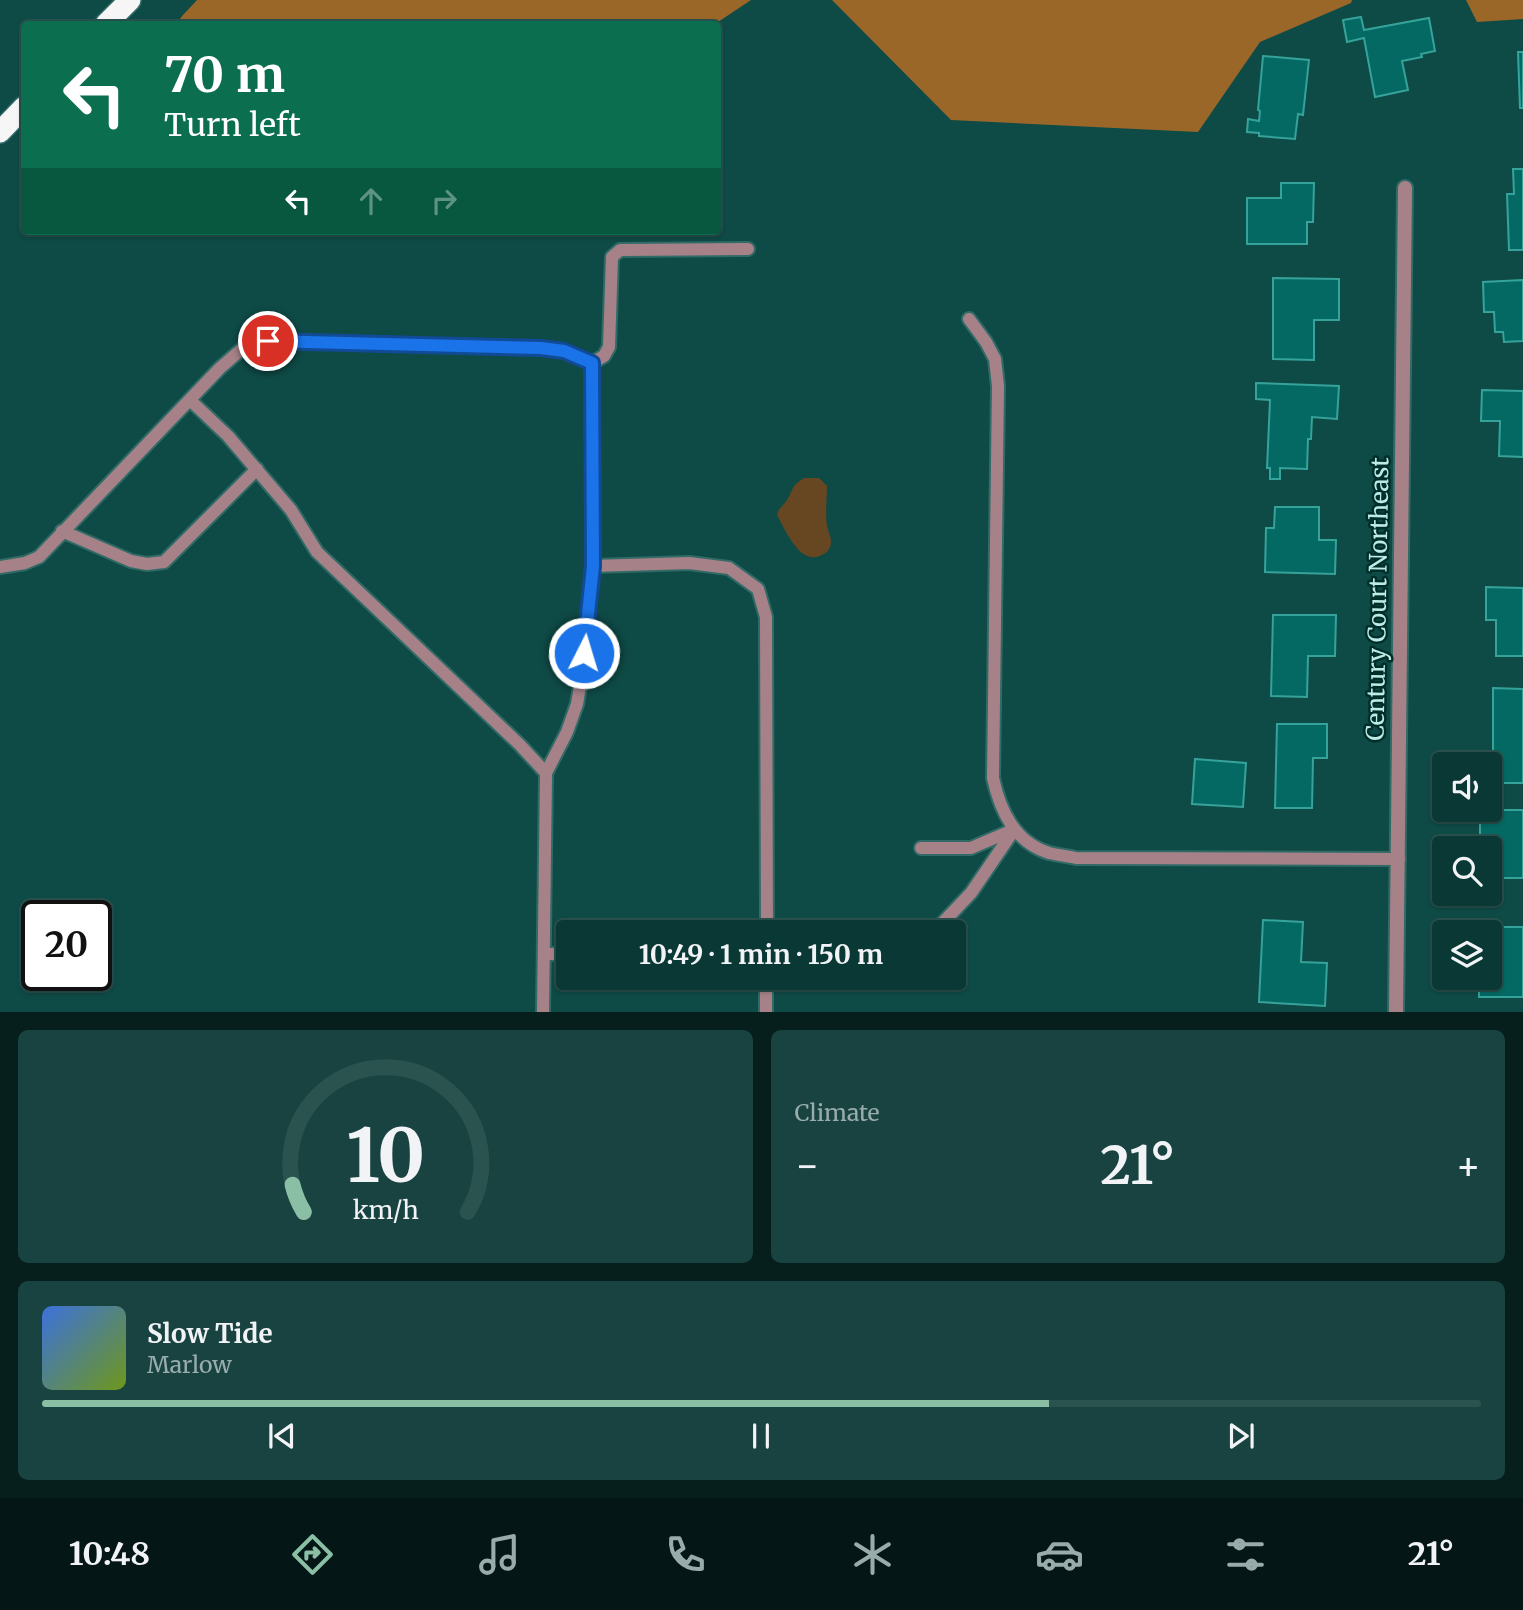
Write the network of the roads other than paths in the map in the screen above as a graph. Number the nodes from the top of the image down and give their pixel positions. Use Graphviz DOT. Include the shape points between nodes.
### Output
graph roads {
  1 [pos="130,0"];
  2 [pos="109,21"];
  3 [pos="21,110"];
  4 [pos="0,132"];
  5 [pos="1405,188"];
  6 [pos="748,250"];
  7 [pos="969,319"];
  8 [pos="592,363"];
  9 [pos="190,400"];
  10 [pos="257,469"];
  11 [pos="62,531"];
  12 [pos="593,566"];
  13 [pos="0,568"];
  14 [pos="546,773"];
  15 [pos="1014,830"];
  16 [pos="921,848"];
  17 [pos="1399,859"];
  18 [pos="767,920"];
  19 [pos="945,920"];
  20 [pos="544,954"];
  21 [pos="556,954"];
  22 [pos="766,990"];
  23 [pos="543,1012"];
  24 [pos="766,1012"];
  25 [pos="1396,1012"];
  1 -- 2 [label="highway"];
  3 -- 4 [label="highway"];
  5 -- 17 [label="street, Century Court Northeast"];
  6 -- 8 [label="lane" via="620,250 612,257 609,347"];
  7 -- 15 [label="lane" via="995,359 998,386 993,778 1003,814"];
  8 -- 9 [label="lane" via="564,351 541,348 268,341 243,348"];
  8 -- 12 [label="lane"];
  9 -- 10 [label="lane"];
  9 -- 11 [label="lane"];
  10 -- 11 [label="lane" via="164,562 131,561"];
  10 -- 14 [label="lane" via="291,510 317,552"];
  11 -- 13 [label="lane" via="39,557"];
  12 -- 14 [label="lane" via="577,704"];
  12 -- 18 [label="lane" via="689,563 729,568 758,589 766,617"];
  14 -- 20 [label="lane"];
  15 -- 16 [label="lane" via="971,848"];
  15 -- 17 [label="lane" via="1041,850 1076,858"];
  15 -- 19 [label="lane" via="971,893"];
  17 -- 25 [label="street, Century Court Northeast"];
  20 -- 21 [label="lane"];
  20 -- 23 [label="lane"];
  22 -- 24 [label="lane"];
}
